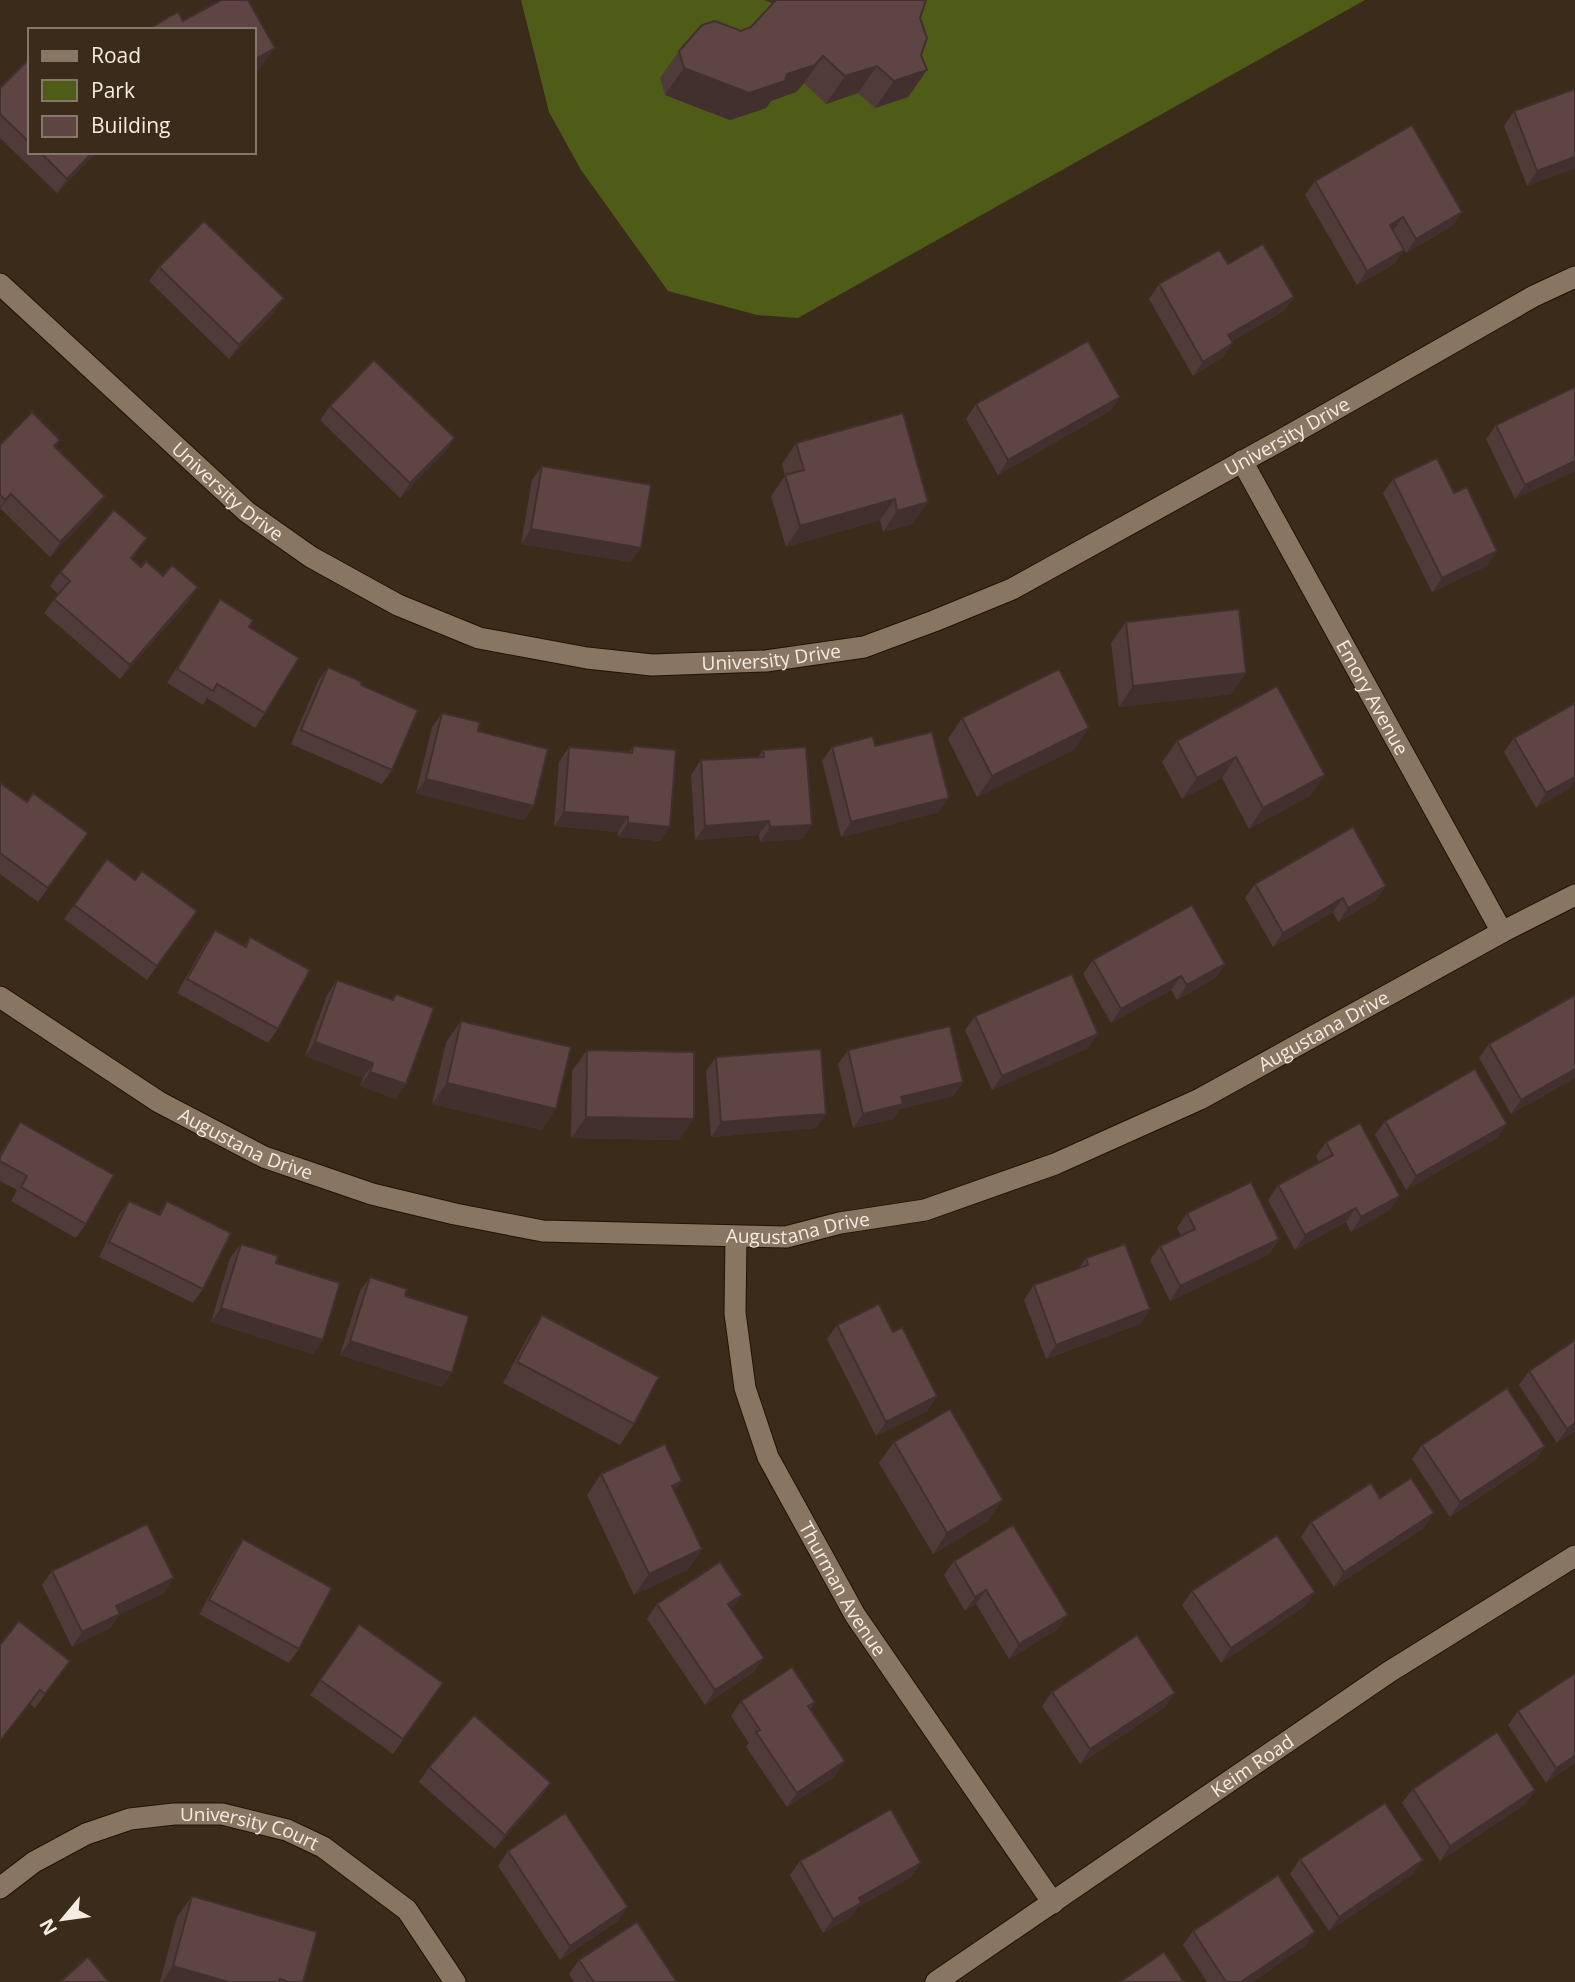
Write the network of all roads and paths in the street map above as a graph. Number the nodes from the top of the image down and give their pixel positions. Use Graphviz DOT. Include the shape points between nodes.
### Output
graph roads {
  1 [pos="1575,277"];
  2 [pos="0,284"];
  3 [pos="1242,461"];
  4 [pos="1575,895"];
  5 [pos="1502,932"];
  6 [pos="2,1002"];
  7 [pos="736,1237"];
  8 [pos="1575,1556"];
  9 [pos="0,1888"];
  10 [pos="1053,1903"];
  11 [pos="456,1982"];
  12 [pos="936,1982"];
  1 -- 3 [label="street, University Drive"];
  2 -- 3 [label="street, University Drive" via="247,512 311,558 398,605 479,638 587,658 652,665 754,661 864,647 1012,589"];
  3 -- 5 [label="street, Emory Avenue"];
  4 -- 5 [label="street, Augustana Drive"];
  5 -- 7 [label="street, Augustana Drive" via="1200,1099 1055,1164 925,1210 786,1237"];
  6 -- 7 [label="street, Augustana Drive" via="159,1102 264,1157 372,1194 543,1231"];
  7 -- 10 [label="street, Thurman Avenue" via="735,1313 745,1388 768,1457 855,1615"];
  8 -- 10 [label="street, Keim Road" via="1389,1672"];
  9 -- 11 [label="street, University Court" via="34,1862 86,1834 130,1819 222,1814 287,1830 323,1847 407,1910"];
  10 -- 12 [label="street, Keim Road"];
}
